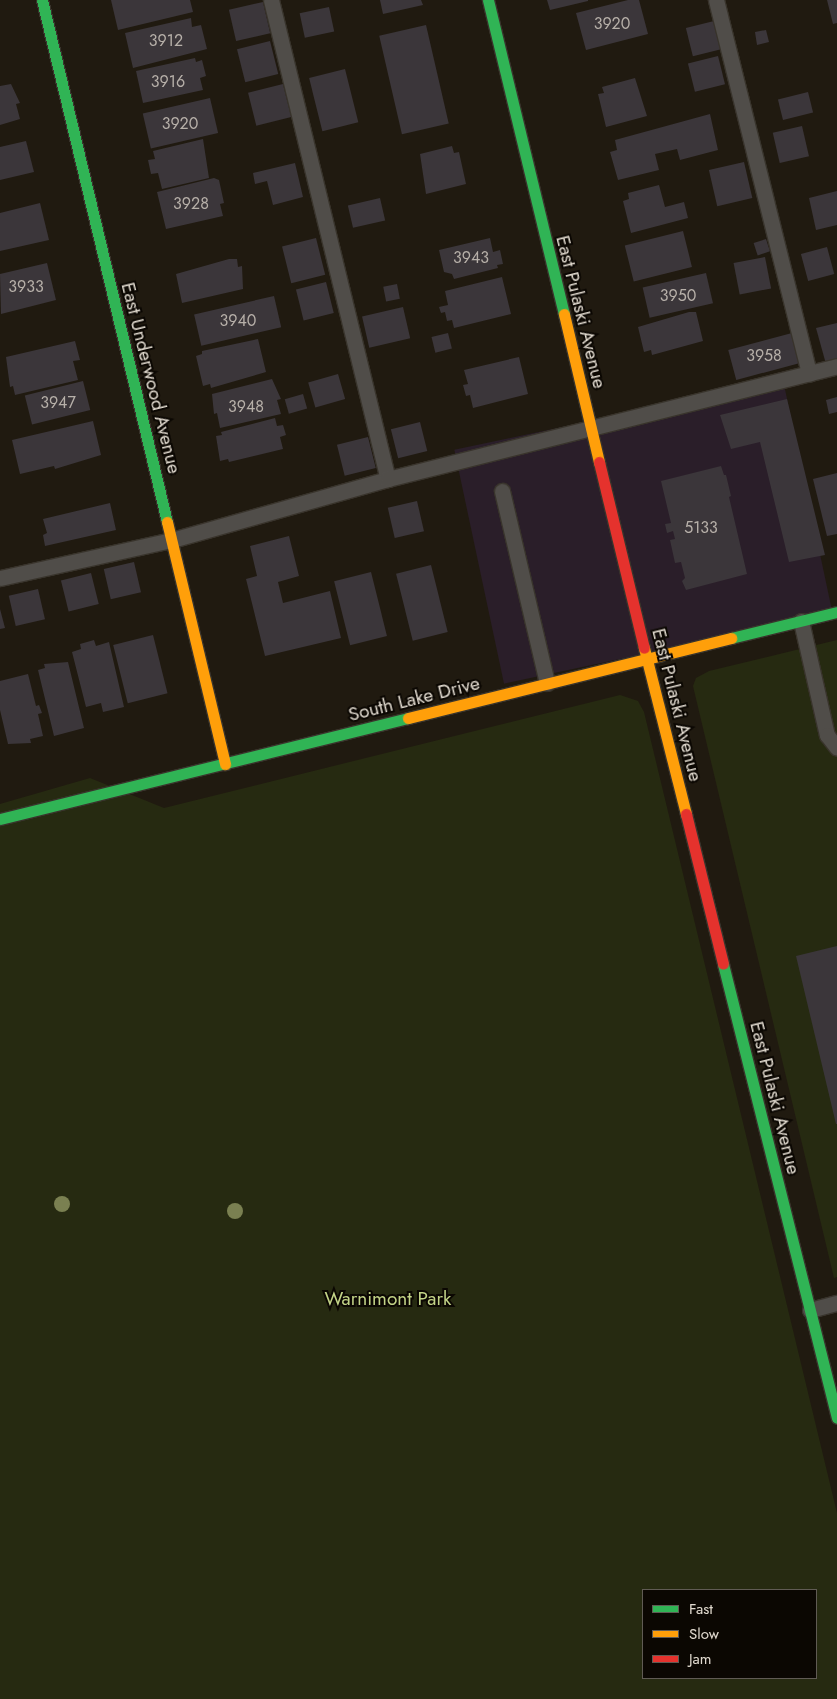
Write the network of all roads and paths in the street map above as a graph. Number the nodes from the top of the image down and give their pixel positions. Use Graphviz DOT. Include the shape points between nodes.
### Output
graph roads {
  1 [pos="42,0"];
  2 [pos="271,0"];
  3 [pos="488,0"];
  4 [pos="716,0"];
  5 [pos="837,366"];
  6 [pos="809,374"];
  7 [pos="591,429"];
  8 [pos="388,479"];
  9 [pos="502,491"];
  10 [pos="172,540"];
  11 [pos="0,578"];
  12 [pos="837,612"];
  13 [pos="801,621"];
  14 [pos="647,659"];
  15 [pos="547,683"];
  16 [pos="837,748"];
  17 [pos="225,764"];
  18 [pos="0,819"];
  19 [pos="837,1303"];
  20 [pos="810,1310"];
  21 [pos="837,1418"];
  1 -- 10 [label="street, East Underwood Avenue"];
  2 -- 8 [label="lane"];
  3 -- 7 [label="street, East Pulaski Avenue"];
  4 -- 6 [label="lane"];
  5 -- 6 [label="lane"];
  6 -- 7 [label="lane"];
  7 -- 8 [label="lane"];
  7 -- 14 [label="street, East Pulaski Avenue"];
  8 -- 10 [label="lane"];
  9 -- 15 [label="lane"];
  10 -- 11 [label="lane"];
  10 -- 17 [label="street, East Underwood Avenue"];
  12 -- 13 [label="street, South Lake Drive"];
  13 -- 14 [label="street, South Lake Drive"];
  13 -- 16 [label="lane" via="827,735"];
  14 -- 15 [label="street, South Lake Drive"];
  14 -- 20 [label="street, East Pulaski Avenue"];
  15 -- 17 [label="street, South Lake Drive"];
  17 -- 18 [label="street, South Lake Drive"];
  19 -- 20 [label="lane"];
  20 -- 21 [label="street, East Pulaski Avenue"];
}
